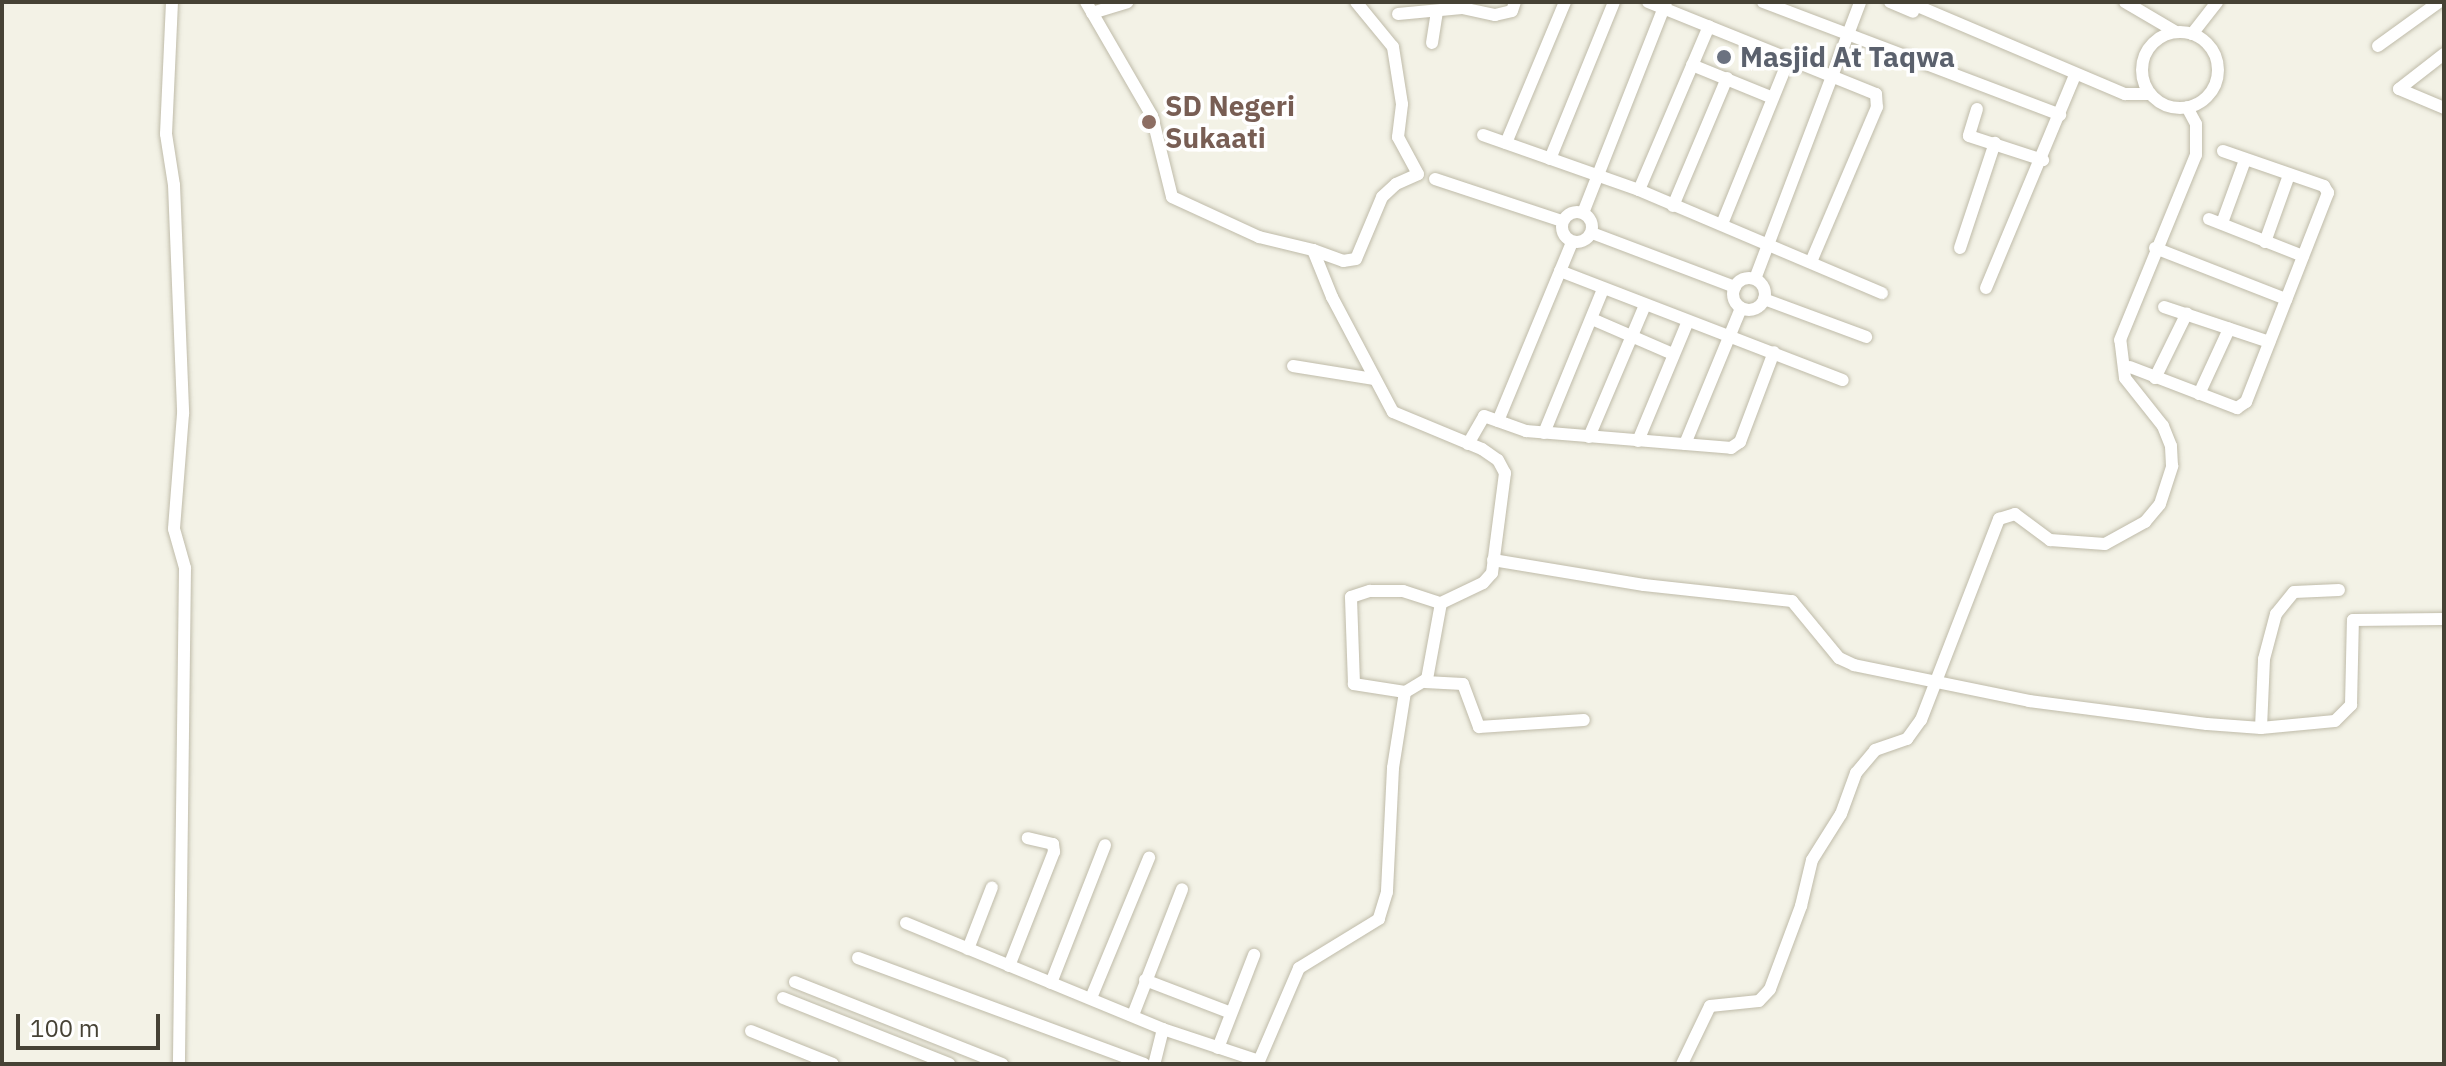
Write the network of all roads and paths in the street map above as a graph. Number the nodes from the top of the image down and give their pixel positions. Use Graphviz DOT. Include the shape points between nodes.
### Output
graph roads {
  1 [pos="172,2"];
  2 [pos="1127,2"];
  3 [pos="1356,2"];
  4 [pos="1565,2"];
  5 [pos="1614,2"];
  6 [pos="1648,2"];
  7 [pos="1763,2"];
  8 [pos="1890,2"];
  9 [pos="1908,2"];
  10 [pos="2125,2"];
  11 [pos="2217,2"];
  12 [pos="2439,2"];
  13 [pos="1865,4"];
  14 [pos="1665,5"];
  15 [pos="1514,6"];
  16 [pos="1089,7"];
  17 [pos="1437,11"];
  18 [pos="1398,14"];
  19 [pos="1709,26"];
  20 [pos="2176,32"];
  21 [pos="2192,34"];
  22 [pos="1850,38"];
  23 [pos="1432,43"];
  24 [pos="2378,46"];
  25 [pos="2444,54"];
  26 [pos="1789,59"];
  27 [pos="1692,65"];
  28 [pos="1836,77"];
  29 [pos="1727,78"];
  30 [pos="2074,78"];
  31 [pos="2109,85"];
  32 [pos="2150,94"];
  33 [pos="1773,98"];
  34 [pos="2187,107"];
  35 [pos="2444,108"];
  36 [pos="1977,109"];
  37 [pos="2060,115"];
  38 [pos="1483,135"];
  39 [pos="1506,143"];
  40 [pos="1995,143"];
  41 [pos="2223,151"];
  42 [pos="1550,159"];
  43 [pos="2043,160"];
  44 [pos="2245,160"];
  45 [pos="2289,175"];
  46 [pos="1595,176"];
  47 [pos="1435,179"];
  48 [pos="1639,190"];
  49 [pos="1673,206"];
  50 [pos="1583,213"];
  51 [pos="2209,219"];
  52 [pos="1562,221"];
  53 [pos="2222,223"];
  54 [pos="1722,224"];
  55 [pos="1592,233"];
  56 [pos="1572,242"];
  57 [pos="2265,242"];
  58 [pos="1766,245"];
  59 [pos="1960,248"];
  60 [pos="2155,248"];
  61 [pos="1313,250"];
  62 [pos="2303,256"];
  63 [pos="1811,262"];
  64 [pos="1560,271"];
  65 [pos="1755,279"];
  66 [pos="1735,287"];
  67 [pos="1986,288"];
  68 [pos="1603,289"];
  69 [pos="1882,293"];
  70 [pos="1764,299"];
  71 [pos="2286,299"];
  72 [pos="1645,305"];
  73 [pos="2164,307"];
  74 [pos="1741,308"];
  75 [pos="2187,313"];
  76 [pos="1592,319"];
  77 [pos="1687,323"];
  78 [pos="2229,329"];
  79 [pos="1632,336"];
  80 [pos="1866,337"];
  81 [pos="1729,339"];
  82 [pos="2269,342"];
  83 [pos="1774,352"];
  84 [pos="1673,354"];
  85 [pos="1293,366"];
  86 [pos="2130,367"];
  87 [pos="2155,378"];
  88 [pos="1373,379"];
  89 [pos="1843,380"];
  90 [pos="2199,394"];
  91 [pos="1498,421"];
  92 [pos="1544,433"];
  93 [pos="1589,437"];
  94 [pos="1638,441"];
  95 [pos="1468,444"];
  96 [pos="1685,444"];
  97 [pos="1493,560"];
  98 [pos="2339,590"];
  99 [pos="1441,603"];
  100 [pos="2444,619"];
  101 [pos="1940,679"];
  102 [pos="1425,682"];
  103 [pos="1405,692"];
  104 [pos="1584,720"];
  105 [pos="2261,728"];
  106 [pos="1028,838"];
  107 [pos="1105,845"];
  108 [pos="1149,858"];
  109 [pos="992,887"];
  110 [pos="1182,889"];
  111 [pos="906,923"];
  112 [pos="968,949"];
  113 [pos="1254,955"];
  114 [pos="858,958"];
  115 [pos="1009,966"];
  116 [pos="1145,980"];
  117 [pos="795,982"];
  118 [pos="1051,983"];
  119 [pos="783,998"];
  120 [pos="1091,998"];
  121 [pos="1231,1013"];
  122 [pos="1133,1015"];
  123 [pos="1163,1029"];
  124 [pos="751,1031"];
  125 [pos="1218,1048"];
  126 [pos="179,1064"];
  127 [pos="833,1064"];
  128 [pos="949,1064"];
  129 [pos="1002,1064"];
  130 [pos="1144,1064"];
  131 [pos="1154,1064"];
  132 [pos="1682,1064"];
  1 -- 126 [label="street" via="166,134 174,185 172,253 183,414 174,529 185,568"];
  2 -- 16 [label="street"];
  3 -- 61 [label="street" via="1393,47 1402,104 1398,137 1418,174 1382,197 1356,259 1343,261"];
  4 -- 39 [label="street"];
  5 -- 42 [label="street"];
  6 -- 14 [label="street"];
  7 -- 22 [label="street"];
  8 -- 30 [label="street"];
  9 -- 31 [label="street"];
  10 -- 20 [label="street"];
  11 -- 21 [label="street"];
  12 -- 24 [label="street"];
  13 -- 22 [label="street"];
  14 -- 19 [label="street"];
  14 -- 46 [label="street"];
  15 -- 17 [label="street" via="1495,15 1462,8"];
  16 -- 61 [label="street" via="1152,116 1177,202 1259,237"];
  17 -- 18 [label="street"];
  17 -- 23 [label="street"];
  19 -- 26 [label="street"];
  19 -- 27 [label="street"];
  20 -- 21 [label="street"];
  20 -- 32 [label="street" via="2157,39 2145,55 2142,75"];
  21 -- 34 [label="street" via="2212,49 2218,72 2208,95"];
  22 -- 28 [label="street"];
  22 -- 37 [label="street"];
  25 -- 35 [label="street" via="2399,89"];
  26 -- 28 [label="street"];
  26 -- 33 [label="street"];
  27 -- 29 [label="street"];
  27 -- 48 [label="street"];
  28 -- 58 [label="street"];
  28 -- 63 [label="street" via="1876,94 1878,104"];
  29 -- 33 [label="street"];
  29 -- 49 [label="street"];
  30 -- 31 [label="street"];
  30 -- 37 [label="street"];
  31 -- 32 [label="street" via="2133,97"];
  32 -- 34 [label="street" via="2167,105"];
  33 -- 54 [label="street"];
  34 -- 60 [label="street" via="2196,124 2196,155"];
  36 -- 40 [label="street" via="1968,135"];
  37 -- 43 [label="street"];
  38 -- 39 [label="street"];
  39 -- 42 [label="street"];
  40 -- 43 [label="street"];
  40 -- 59 [label="street"];
  41 -- 44 [label="street"];
  42 -- 46 [label="street"];
  43 -- 67 [label="street"];
  44 -- 45 [label="street"];
  44 -- 53 [label="street"];
  45 -- 57 [label="street"];
  45 -- 62 [label="street" via="2324,186 2328,193"];
  46 -- 48 [label="street"];
  46 -- 50 [label="street"];
  47 -- 52 [label="street"];
  48 -- 49 [label="street"];
  49 -- 54 [label="street"];
  50 -- 52 [label="street"];
  50 -- 55 [label="street" via="1590,218"];
  51 -- 53 [label="street"];
  52 -- 56 [label="street" via="1565,237"];
  53 -- 57 [label="street"];
  54 -- 58 [label="street"];
  55 -- 56 [label="street"];
  55 -- 66 [label="street"];
  56 -- 64 [label="street"];
  57 -- 62 [label="street"];
  58 -- 63 [label="street"];
  58 -- 65 [label="street"];
  60 -- 71 [label="street"];
  60 -- 101 [label="street" via="2120,340 2125,378 2163,426 2171,446 2172,466 2160,504 2123,536 2084,546 2050,540 2019,515 1999,519"];
  61 -- 88 [label="street"];
  62 -- 71 [label="street"];
  63 -- 69 [label="street"];
  64 -- 68 [label="street"];
  64 -- 91 [label="street"];
  65 -- 66 [label="street" via="1743,279"];
  65 -- 70 [label="street"];
  66 -- 74 [label="street" via="1735,303"];
  68 -- 72 [label="street"];
  68 -- 76 [label="street"];
  70 -- 74 [label="street" via="1759,307"];
  70 -- 80 [label="street"];
  71 -- 82 [label="street"];
  72 -- 77 [label="street"];
  72 -- 79 [label="street"];
  73 -- 75 [label="street"];
  74 -- 81 [label="street"];
  75 -- 78 [label="street"];
  75 -- 87 [label="street"];
  76 -- 79 [label="street"];
  76 -- 92 [label="street"];
  77 -- 81 [label="street"];
  77 -- 84 [label="street"];
  78 -- 82 [label="street"];
  78 -- 90 [label="street"];
  79 -- 84 [label="street"];
  79 -- 93 [label="street"];
  81 -- 83 [label="street"];
  81 -- 96 [label="street"];
  82 -- 90 [label="street" via="2243,406"];
  83 -- 89 [label="street"];
  83 -- 96 [label="street" via="1738,445"];
  84 -- 94 [label="street"];
  85 -- 88 [label="street"];
  86 -- 87 [label="street"];
  87 -- 90 [label="street"];
  88 -- 95 [label="street" via="1399,417"];
  91 -- 92 [label="street"];
  91 -- 95 [label="street" via="1482,416"];
  92 -- 93 [label="street"];
  93 -- 94 [label="street"];
  94 -- 96 [label="street"];
  95 -- 97 [label="street" via="1498,460 1505,473"];
  97 -- 99 [label="street" via="1483,583"];
  97 -- 101 [label="street" via="1644,585 1792,601 1843,661"];
  98 -- 105 [label="street" via="2294,592 2276,614 2264,659"];
  99 -- 102 [label="street"];
  99 -- 103 [label="street" via="1403,591 1351,597 1354,684"];
  100 -- 105 [label="street" via="2353,620 2353,690 2346,714 2335,721"];
  101 -- 105 [label="street" via="2029,701"];
  101 -- 132 [label="street" via="1914,732 1875,750 1856,773 1836,824 1812,860 1770,989 1759,1001 1710,1006"];
  102 -- 103 [label="street"];
  102 -- 104 [label="street" via="1463,684 1479,727"];
  103 -- 125 [label="street" via="1393,768 1391,863 1379,919 1299,968 1259,1061"];
  106 -- 115 [label="street" via="1053,844 1054,852"];
  107 -- 118 [label="street"];
  108 -- 120 [label="street"];
  109 -- 112 [label="street"];
  110 -- 116 [label="street"];
  111 -- 112 [label="street"];
  112 -- 115 [label="street"];
  113 -- 121 [label="street"];
  114 -- 130 [label="street"];
  115 -- 118 [label="street"];
  116 -- 121 [label="street"];
  116 -- 122 [label="street"];
  117 -- 129 [label="street"];
  118 -- 120 [label="street"];
  119 -- 128 [label="street"];
  120 -- 122 [label="street"];
  121 -- 125 [label="street"];
  122 -- 123 [label="street"];
  123 -- 125 [label="street"];
  123 -- 131 [label="street"];
  124 -- 127 [label="street"];
}
